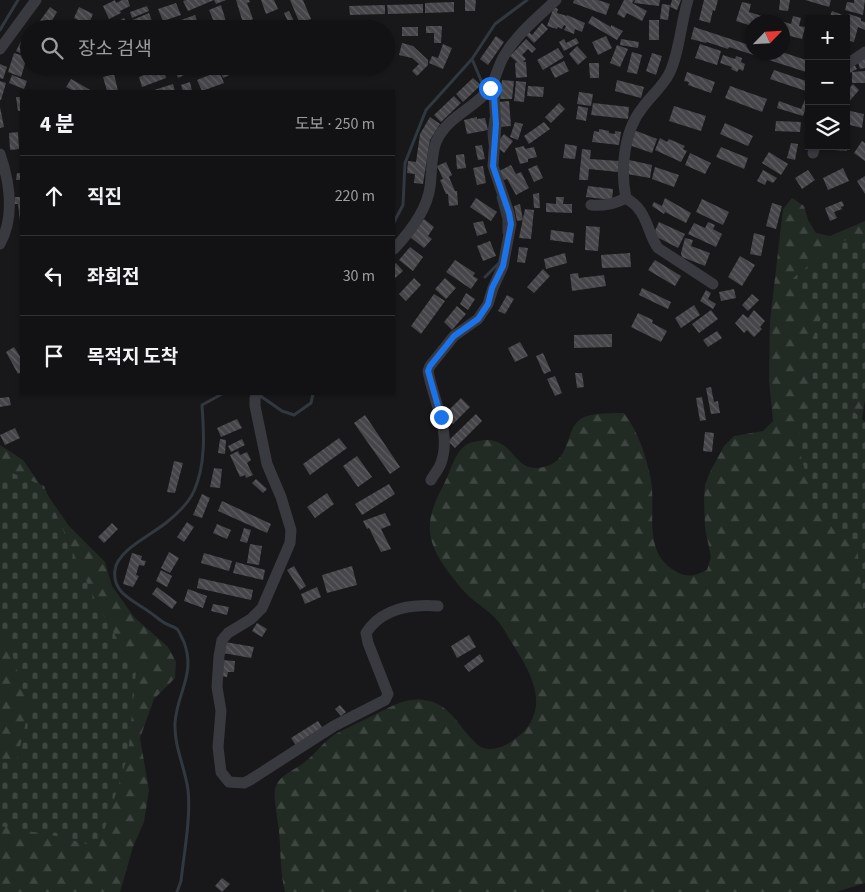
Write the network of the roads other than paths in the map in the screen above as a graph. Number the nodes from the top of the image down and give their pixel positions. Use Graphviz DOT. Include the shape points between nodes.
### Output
graph roads {
  1 [pos="36,0"];
  2 [pos="556,0"];
  3 [pos="688,0"];
  4 [pos="21,20"];
  5 [pos="20,22"];
  6 [pos="0,49"];
  7 [pos="865,52"];
  8 [pos="850,62"];
  9 [pos="489,88"];
  10 [pos="0,154"];
  11 [pos="626,198"];
  12 [pos="591,205"];
  13 [pos="0,244"];
  14 [pos="395,248"];
  15 [pos="713,284"];
  16 [pos="256,396"];
  17 [pos="431,480"];
  18 [pos="438,606"];
  1 -- 4 [label="street"];
  2 -- 9 [label="street" via="521,32 502,58"];
  3 -- 11 [label="street" via="669,74 630,128 626,144"];
  5 -- 6 [label="street"];
  7 -- 8 [label="street"];
  9 -- 14 [label="street" via="454,119 437,140 425,205"];
  9 -- 17 [label="street" via="496,124 493,166 509,213 509,239 503,266 488,304 478,319 454,336 428,371 443,436 441,464"];
  10 -- 13 [label="street" via="9,188 9,209 7,228"];
  11 -- 12 [label="street" via="614,204"];
  11 -- 15 [label="street" via="638,207 658,248"];
  16 -- 18 [label="street" via="255,406 267,464 281,497 290,543 262,608 222,640 218,664 221,710 218,747 220,767 226,779 236,783 250,780 334,726 385,700 388,694 366,633 379,618 401,608"];
}
